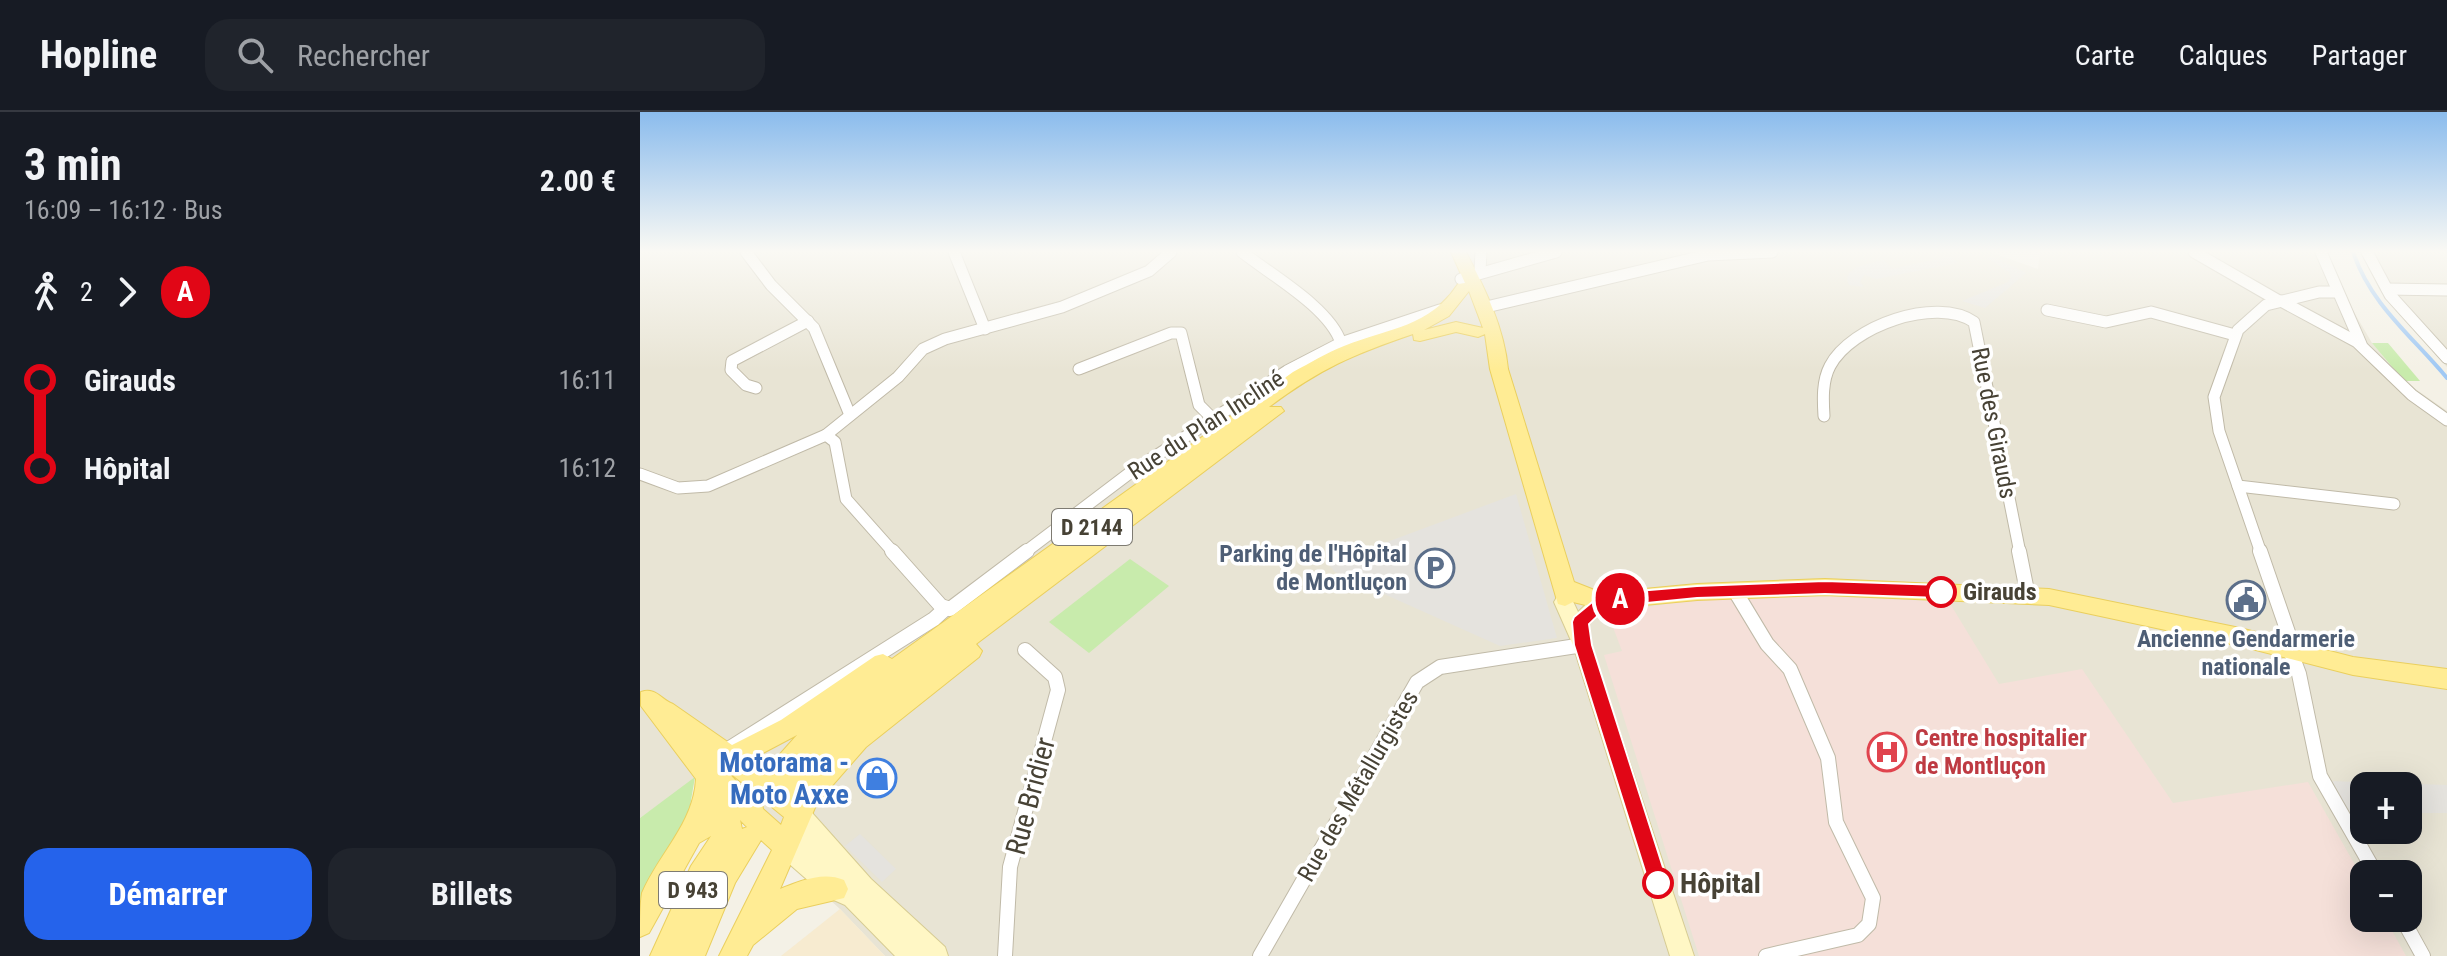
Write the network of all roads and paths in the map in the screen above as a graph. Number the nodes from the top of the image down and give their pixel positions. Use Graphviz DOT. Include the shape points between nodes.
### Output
graph roads {
  1 [pos="778,291"];
  2 [pos="970,291"];
  3 [pos="1100,291"];
  4 [pos="1292,291"];
  5 [pos="1469,291"];
  6 [pos="1469,291"];
  7 [pos="1559,291"];
  8 [pos="2263,291"];
  9 [pos="2389,291"];
  10 [pos="2337,292"];
  11 [pos="2280,301"];
  12 [pos="2047,310"];
  13 [pos="1471,314"];
  14 [pos="808,321"];
  15 [pos="1433,326"];
  16 [pos="985,329"];
  17 [pos="2235,335"];
  18 [pos="1341,343"];
  19 [pos="2362,345"];
  20 [pos="2447,358"];
  21 [pos="1079,369"];
  22 [pos="756,388"];
  23 [pos="850,415"];
  24 [pos="1824,416"];
  25 [pos="1212,418"];
  26 [pos="2447,420"];
  27 [pos="826,435"];
  28 [pos="640,474"];
  29 [pos="1531,477"];
  30 [pos="2238,486"];
  31 [pos="2394,504"];
  32 [pos="1735,591"];
  33 [pos="1569,594"];
  34 [pos="2038,596"];
  35 [pos="1602,601"];
  36 [pos="945,614"];
  37 [pos="1580,622"];
  38 [pos="1583,645"];
  39 [pos="1025,650"];
  40 [pos="2290,650"];
  41 [pos="2447,679"];
  42 [pos="650,703"];
  43 [pos="735,788"];
  44 [pos="791,807"];
  45 [pos="689,837"];
  46 [pos="2368,860"];
  47 [pos="835,889"];
  48 [pos="640,924"];
  49 [pos="2410,932"];
  50 [pos="664,956"];
  51 [pos="691,956"];
  52 [pos="733,956"];
  53 [pos="912,956"];
  54 [pos="936,956"];
  55 [pos="1005,956"];
  56 [pos="1260,956"];
  57 [pos="1682,956"];
  58 [pos="1766,956"];
  59 [pos="2423,956"];
  1 -- 14 [label="street"];
  2 -- 16 [label="street"];
  3 -- 16 [label="street"];
  4 -- 18 [label="street" via="1339,332"];
  5 -- 13 [label="main road"];
  6 -- 13 [label="main road"];
  7 -- 13 [label="street, Rue du Plan Incliné"];
  8 -- 11 [label="street"];
  9 -- 20 [label="street"];
  10 -- 11 [label="street"];
  10 -- 19 [label="street"];
  11 -- 17 [label="street" via="2266,305"];
  11 -- 19 [label="street"];
  12 -- 17 [label="street" via="2106,322 2151,312"];
  13 -- 15 [label="main road"];
  13 -- 15 [label="main road, D 2144" via="1456,327"];
  13 -- 18 [label="street, Rue du Plan Incliné"];
  13 -- 29 [label="main road" via="1518,456"];
  13 -- 29 [label="main road" via="1499,360"];
  14 -- 22 [label="street" via="732,361 731,370"];
  14 -- 23 [label="street"];
  15 -- 36 [label="main road, D 2144" via="1348,350 1299,376"];
  15 -- 44 [label="main road, D 2144" via="1325,375 1058,571 985,640 858,740"];
  16 -- 23 [label="street" via="923,349 898,377"];
  17 -- 30 [label="street" via="2214,406"];
  18 -- 25 [label="street, Rue du Plan Incliné"];
  19 -- 26 [label="street" via="2410,395"];
  21 -- 25 [label="street" via="1181,333 1199,405"];
  23 -- 27 [label="street"];
  24 -- 34 [label="street, Rue des Girauds" via="1822,394 1833,361 1867,332 1940,309 1967,314 1974,322"];
  25 -- 36 [label="street, Rue du Plan Incliné" via="1131,472"];
  27 -- 28 [label="street" via="708,486 678,488"];
  27 -- 36 [label="street" via="835,442 846,499"];
  29 -- 33 [label="main road"];
  30 -- 31 [label="street"];
  30 -- 40 [label="street"];
  32 -- 34 [label="main road" via="1825,587"];
  32 -- 35 [label="main road"];
  32 -- 58 [label="street" via="1767,644 1790,669 1828,758 1836,822 1873,898 1869,924 1858,935"];
  33 -- 35 [label="main road"];
  33 -- 37 [label="main road"];
  33 -- 38 [label="main road"];
  34 -- 40 [label="main road"];
  35 -- 37 [label="main road"];
  36 -- 43 [label="street, Rue du Plan Incliné"];
  36 -- 43 [label="main road" via="788,729"];
  36 -- 44 [label="main road, D 2144" via="808,740"];
  37 -- 38 [label="main road"];
  38 -- 56 [label="street, Rue des Métallurgistes" via="1440,667 1417,682"];
  38 -- 57 [label="main road"];
  39 -- 55 [label="street, Rue Bridier" via="1055,677 1058,690 1012,857"];
  40 -- 41 [label="main road" via="2381,671"];
  40 -- 46 [label="street" via="2320,776"];
  42 -- 43 [label="main road"];
  42 -- 43 [label="main road"];
  42 -- 45 [label="main road" via="708,782 709,792"];
  43 -- 44 [label="main road"];
  43 -- 44 [label="main road"];
  43 -- 45 [label="main road"];
  43 -- 50 [label="main road, D 943"];
  43 -- 51 [label="main road, D 943" via="726,874"];
  44 -- 47 [label="main road"];
  44 -- 52 [label="main road"];
  44 -- 54 [label="main road" via="863,887"];
  45 -- 48 [label="main road"];
  47 -- 52 [label="main road" via="812,889 784,901 759,921"];
  47 -- 53 [label="main road" via="853,897"];
  49 -- 59 [label="street"];
}
